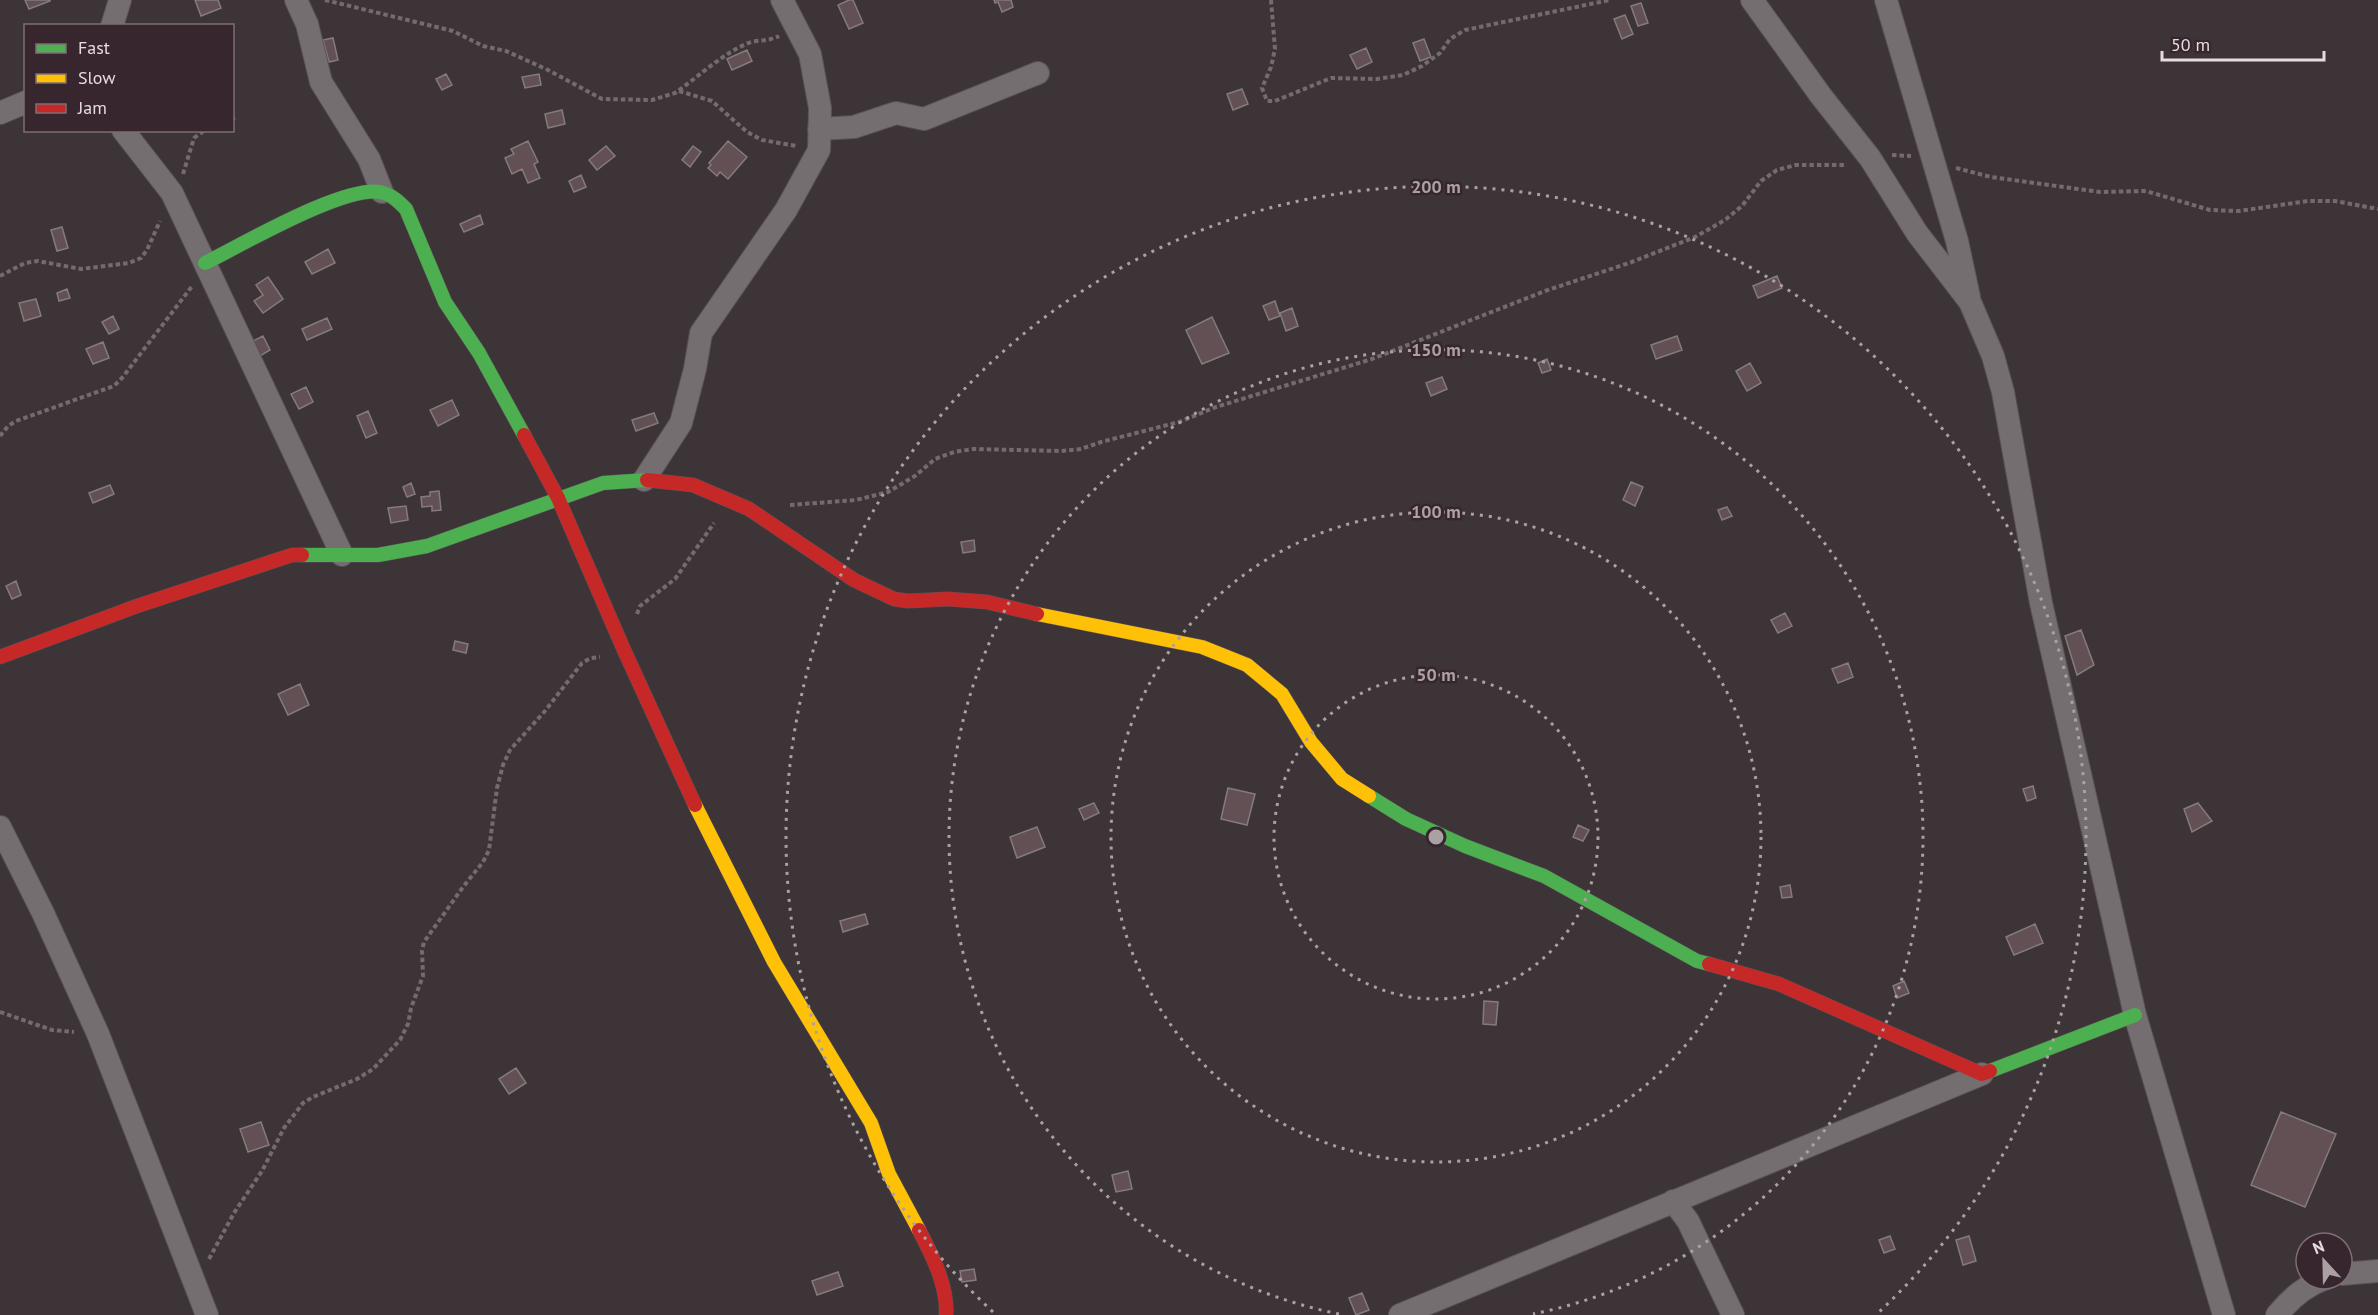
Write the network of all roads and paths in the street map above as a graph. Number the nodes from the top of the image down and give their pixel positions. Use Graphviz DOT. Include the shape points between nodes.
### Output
graph roads {
  1 [pos="120,0"];
  2 [pos="296,0"];
  3 [pos="326,0"];
  4 [pos="782,0"];
  5 [pos="1271,0"];
  6 [pos="1610,0"];
  7 [pos="1752,0"];
  8 [pos="1886,0"];
  9 [pos="113,24"];
  10 [pos="794,24"];
  11 [pos="1038,73"];
  12 [pos="679,91"];
  13 [pos="24,103"];
  14 [pos="0,113"];
  15 [pos="125,132"];
  16 [pos="202,132"];
  17 [pos="819,140"];
  18 [pos="1870,158"];
  19 [pos="1934,162"];
  20 [pos="382,192"];
  21 [pos="172,194"];
  22 [pos="2378,209"];
  23 [pos="206,266"];
  24 [pos="0,276"];
  25 [pos="1970,302"];
  26 [pos="0,436"];
  27 [pos="644,480"];
  28 [pos="558,498"];
  29 [pos="730,500"];
  30 [pos="785,506"];
  31 [pos="342,555"];
  32 [pos="624,650"];
  33 [pos="0,657"];
  34 [pos="0,827"];
  35 [pos="0,1012"];
  36 [pos="2135,1015"];
  37 [pos="98,1034"];
  38 [pos="1982,1074"];
  39 [pos="1673,1201"];
  40 [pos="2378,1271"];
  41 [pos="2354,1273"];
  42 [pos="195,1283"];
  43 [pos="2303,1291"];
  44 [pos="207,1315"];
  45 [pos="946,1315"];
  46 [pos="1400,1315"];
  47 [pos="1733,1315"];
  48 [pos="2224,1315"];
  49 [pos="2277,1315"];
  1 -- 9 [label="street"];
  2 -- 20 [label="street" via="307,24 321,82 369,159"];
  3 -- 12 [label="path" via="453,31 549,70 602,99 652,100"];
  4 -- 10 [label="street"];
  5 -- 6 [label="path" via="1275,49 1262,88 1267,101 1332,78 1403,75 1440,53 1450,39 1465,30"];
  7 -- 18 [label="street"];
  8 -- 19 [label="street"];
  10 -- 12 [label="path" via="774,39 748,43 734,51"];
  10 -- 17 [label="street" via="810,54 820,108"];
  11 -- 17 [label="street" via="924,119 896,113"];
  12 -- 17 [label="path" via="712,101 762,140"];
  13 -- 14 [label="street"];
  15 -- 21 [label="street"];
  16 -- 21 [label="path" via="194,138 186,168"];
  17 -- 27 [label="street" via="786,210 701,333 681,423"];
  18 -- 19 [label="path" via="1881,154"];
  18 -- 25 [label="street" via="1917,233"];
  18 -- 30 [label="path" via="1852,165 1796,165 1777,170 1761,181 1725,220 1695,237 1372,359 1179,422 1081,449 954,452 935,459 915,477 888,492 856,500"];
  19 -- 22 [label="path" via="1990,177 2100,192 2146,191 2210,210 2239,211 2308,201 2336,201"];
  19 -- 25 [label="street"];
  20 -- 23 [label="street" via="351,194 320,206"];
  20 -- 28 [label="street" via="406,209 445,302 479,353"];
  21 -- 23 [label="street"];
  21 -- 24 [label="path" via="141,258 119,266 90,269 38,261"];
  23 -- 26 [label="path" via="114,386 16,421"];
  23 -- 31 [label="street"];
  25 -- 36 [label="street" via="2003,392 2041,603"];
  27 -- 28 [label="street" via="603,483"];
  27 -- 29 [label="street" via="693,485"];
  28 -- 31 [label="street" via="427,546 378,555"];
  28 -- 32 [label="street"];
  29 -- 32 [label="path" via="675,579 640,606 633,641"];
  29 -- 38 [label="street" via="775,525 854,580 894,599 987,602 1202,648 1247,665 1282,694 1311,742 1342,779 1406,819 1544,876 1697,961 1779,984"];
  31 -- 33 [label="street" via="292,555 269,561"];
  32 -- 42 [label="path" via="610,658 591,658 582,663 510,750 497,788 489,850 424,942 423,976 400,1040 373,1069 303,1103 284,1128"];
  32 -- 45 [label="street" via="714,846 774,962 871,1123 889,1174 933,1257"];
  34 -- 37 [label="street"];
  35 -- 37 [label="path" via="52,1030"];
  36 -- 38 [label="street"];
  36 -- 48 [label="street"];
  37 -- 42 [label="street"];
  38 -- 39 [label="street"];
  39 -- 46 [label="street"];
  39 -- 47 [label="street" via="1688,1221"];
  40 -- 41 [label="street"];
  42 -- 44 [label="street"];
  43 -- 49 [label="street"];
}
